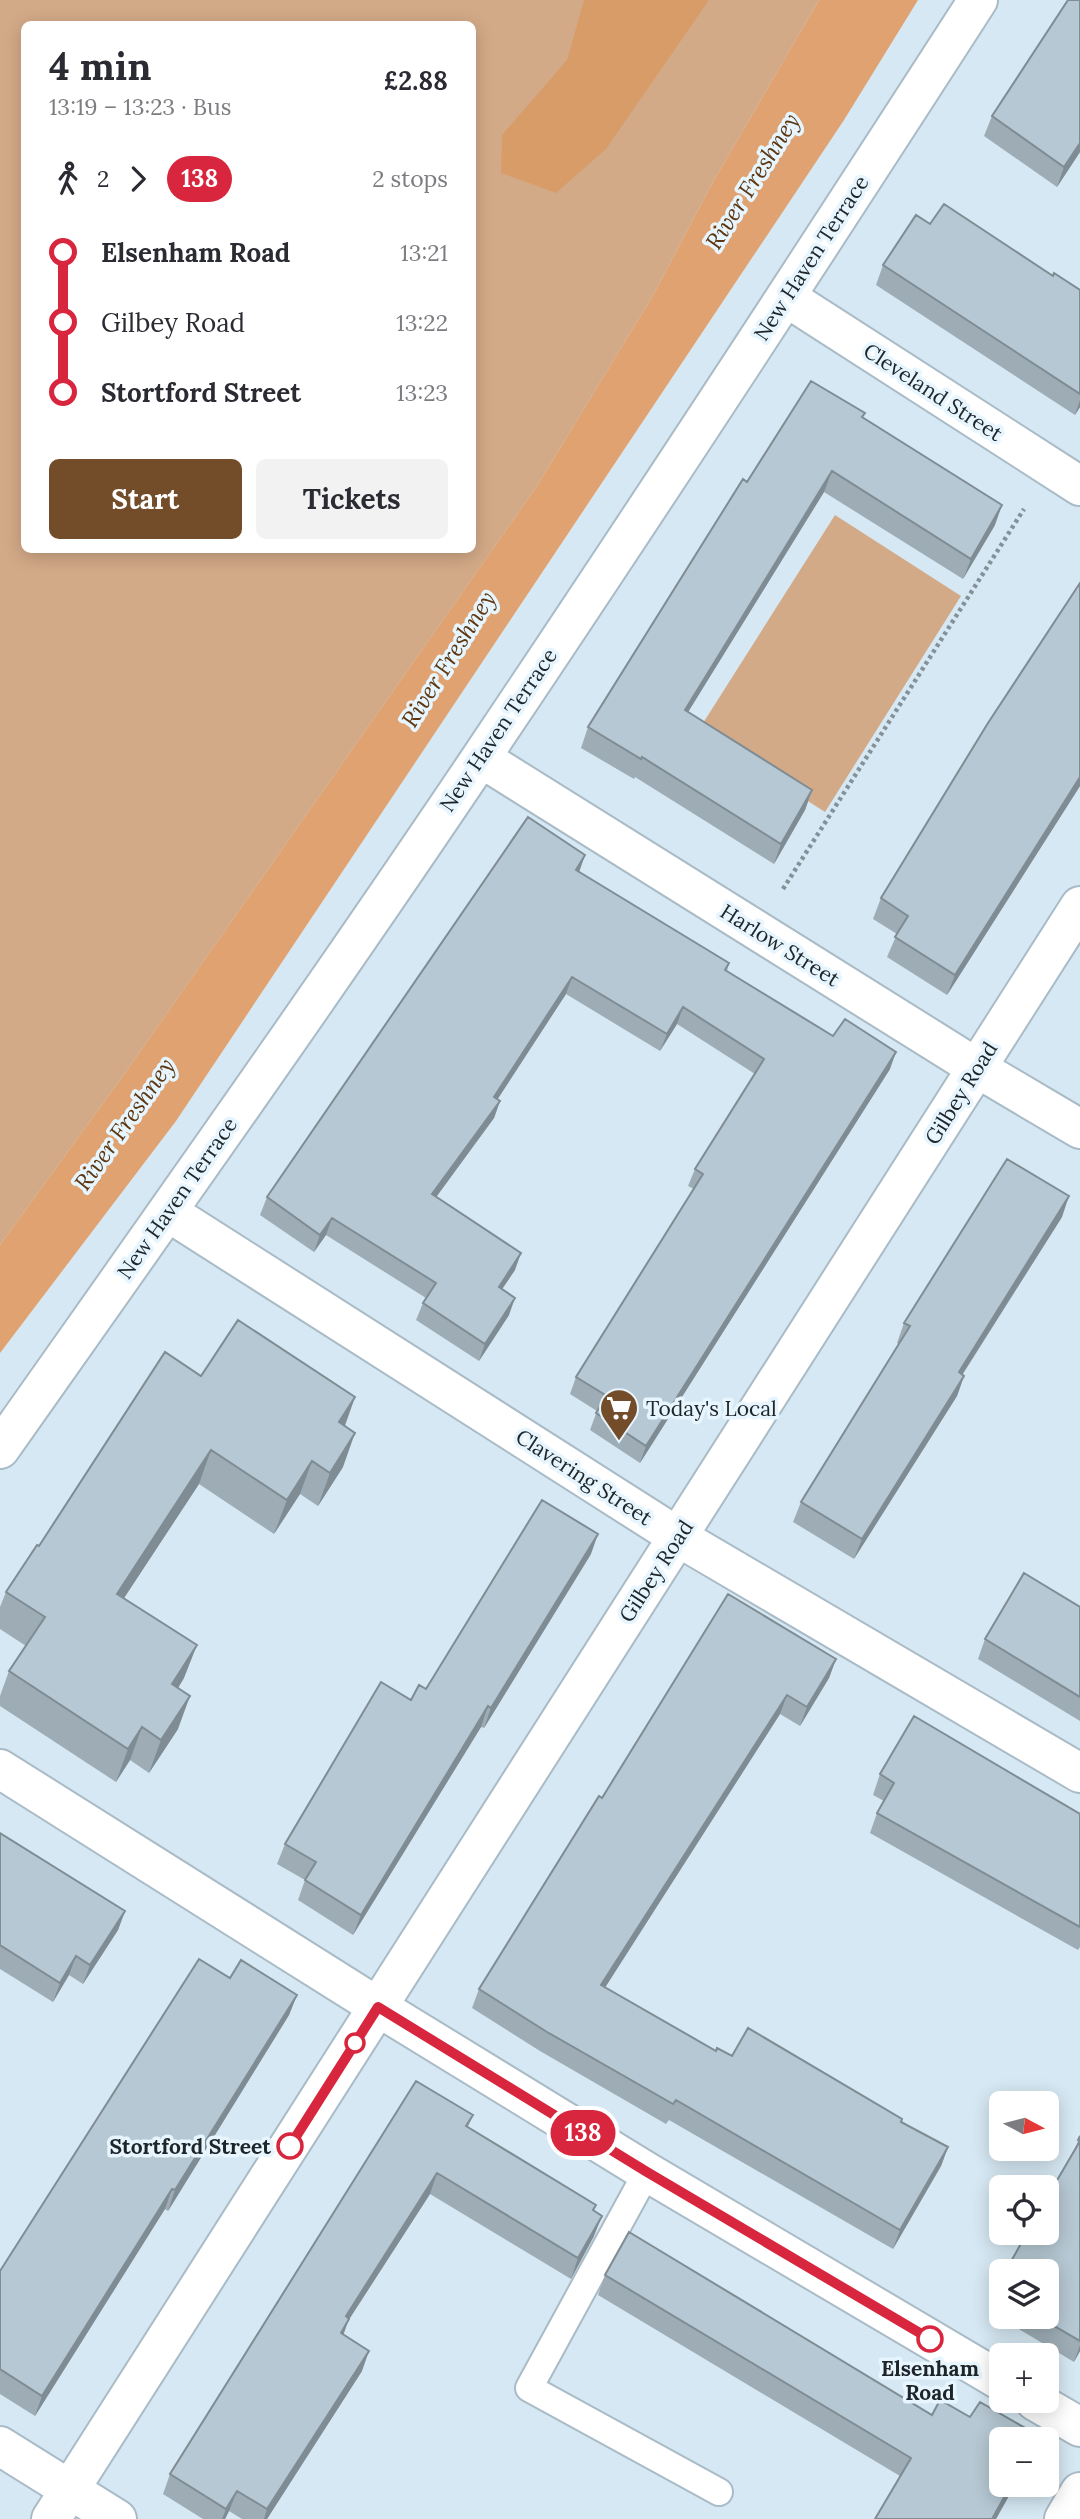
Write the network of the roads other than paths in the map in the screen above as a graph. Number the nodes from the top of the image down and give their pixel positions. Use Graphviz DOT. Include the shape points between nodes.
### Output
graph roads {
  1 [pos="978,0"];
  2 [pos="786,297"];
  3 [pos="1065,477"];
  4 [pos="481,758"];
  5 [pos="1080,906"];
  6 [pos="977,1068"];
  7 [pos="1080,1129"];
  8 [pos="168,1212"];
  9 [pos="0,1449"];
  10 [pos="678,1537"];
  11 [pos="0,1769"];
  12 [pos="1080,1773"];
  13 [pos="378,2007"];
  14 [pos="647,2172"];
  15 [pos="989,2374"];
  16 [pos="1056,2413"];
  17 [pos="1080,2427"];
  18 [pos="0,2446"];
  19 [pos="1080,2492"];
  20 [pos="719,2493"];
  21 [pos="60,2505"];
  22 [pos="117,2519"];
  23 [pos="1064,2519"];
  1 -- 2 [label="street, New Haven Terrace"];
  2 -- 3 [label="street, Cleveland Street"];
  2 -- 4 [label="street, New Haven Terrace"];
  4 -- 6 [label="street, Harlow Street"];
  4 -- 8 [label="street, New Haven Terrace"];
  5 -- 6 [label="street, Gilbey Road"];
  6 -- 7 [label="street, Harlow Street"];
  6 -- 10 [label="street, Gilbey Road"];
  8 -- 9 [label="street, New Haven Terrace"];
  8 -- 10 [label="street, Clavering Street"];
  10 -- 12 [label="street, Clavering Street"];
  10 -- 13 [label="street, Gilbey Road"];
  11 -- 13 [label="street"];
  13 -- 14 [label="street"];
  13 -- 21 [label="street, Gilbey Road"];
  14 -- 15 [label="street"];
  14 -- 20 [label="lane" via="529,2388"];
  16 -- 17 [label="street"];
  18 -- 21 [label="street"];
  19 -- 23 [label="street"];
  21 -- 22 [label="street"];
}
